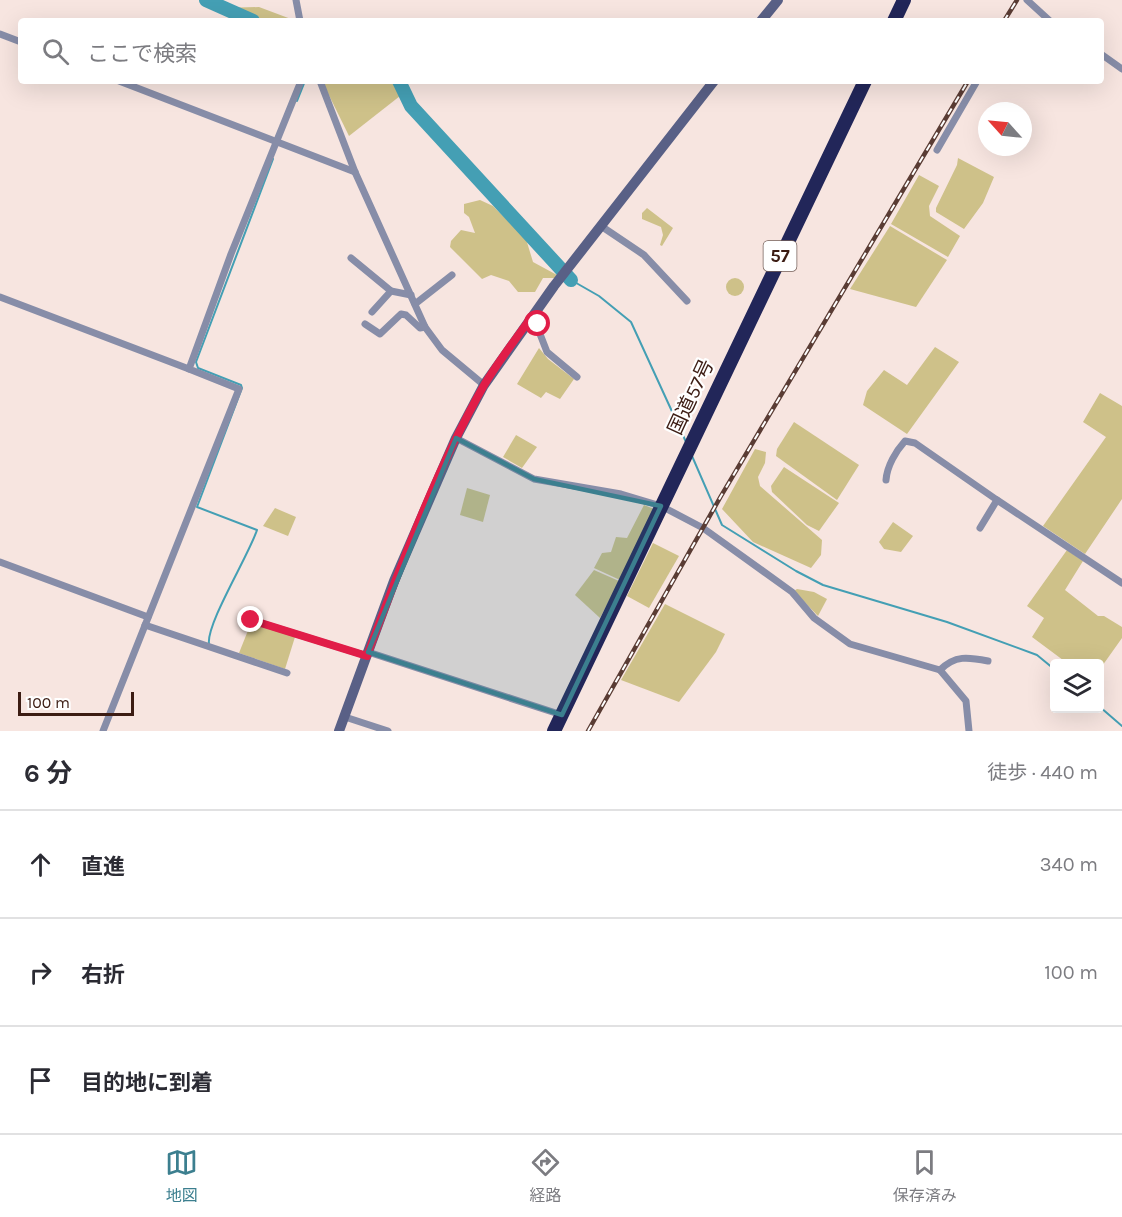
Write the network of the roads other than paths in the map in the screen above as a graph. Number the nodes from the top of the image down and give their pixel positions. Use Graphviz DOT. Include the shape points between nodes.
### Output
graph roads {
  1 [pos="296,0"];
  2 [pos="778,0"];
  3 [pos="904,0"];
  4 [pos="1027,0"];
  5 [pos="299,18"];
  6 [pos="763,18"];
  7 [pos="895,18"];
  8 [pos="1040,18"];
  9 [pos="0,34"];
  10 [pos="18,41"];
  11 [pos="1104,56"];
  12 [pos="1122,69"];
  13 [pos="126,84"];
  14 [pos="300,84"];
  15 [pos="321,84"];
  16 [pos="712,84"];
  17 [pos="864,84"];
  18 [pos="975,84"];
  19 [pos="276,141"];
  20 [pos="937,150"];
  21 [pos="355,172"];
  22 [pos="601,226"];
  23 [pos="351,258"];
  24 [pos="452,275"];
  25 [pos="391,291"];
  26 [pos="411,295"];
  27 [pos="0,297"];
  28 [pos="687,301"];
  29 [pos="415,304"];
  30 [pos="372,312"];
  31 [pos="532,316"];
  32 [pos="365,324"];
  33 [pos="426,327"];
  34 [pos="189,369"];
  35 [pos="577,377"];
  36 [pos="484,385"];
  37 [pos="456,438"];
  38 [pos="886,480"];
  39 [pos="997,500"];
  40 [pos="661,506"];
  41 [pos="980,528"];
  42 [pos="0,562"];
  43 [pos="1122,583"];
  44 [pos="253,612"];
  45 [pos="148,617"];
  46 [pos="145,625"];
  47 [pos="368,654"];
  48 [pos="988,661"];
  49 [pos="940,670"];
  50 [pos="287,673"];
  51 [pos="562,715"];
  52 [pos="345,717"];
  53 [pos="104,731"];
  54 [pos="339,731"];
  55 [pos="388,731"];
  56 [pos="554,731"];
  57 [pos="969,731"];
  1 -- 5 [label="street"];
  2 -- 6 [label="street"];
  3 -- 7 [label="highway"];
  4 -- 8 [label="street"];
  9 -- 10 [label="street"];
  11 -- 12 [label="street"];
  13 -- 19 [label="street"];
  14 -- 19 [label="street"];
  15 -- 21 [label="street"];
  16 -- 22 [label="street"];
  17 -- 40 [label="highway, 国道57号 / 57"];
  18 -- 20 [label="street"];
  19 -- 21 [label="street"];
  19 -- 34 [label="street"];
  21 -- 26 [label="street"];
  22 -- 28 [label="street" via="644,255"];
  22 -- 31 [label="street"];
  23 -- 25 [label="street"];
  24 -- 29 [label="street"];
  25 -- 26 [label="street"];
  25 -- 30 [label="street"];
  26 -- 29 [label="street"];
  27 -- 34 [label="street"];
  29 -- 33 [label="street"];
  31 -- 35 [label="street" via="547,352"];
  31 -- 36 [label="street"];
  32 -- 33 [label="street" via="380,334 401,314 420,328"];
  33 -- 36 [label="street" via="442,350"];
  34 -- 45 [label="street" via="239,389"];
  36 -- 37 [label="street"];
  37 -- 40 [label="street" via="534,479 621,494"];
  37 -- 47 [label="street" via="394,581"];
  38 -- 39 [label="street" via="902,444 911,440"];
  39 -- 41 [label="street"];
  39 -- 43 [label="street"];
  40 -- 49 [label="street" via="703,528 764,571 792,592 814,618 850,644"];
  40 -- 51 [label="highway, 国道57号 / 57"];
  42 -- 45 [label="street"];
  44 -- 47 [label="street" via="251,620"];
  45 -- 46 [label="street"];
  46 -- 50 [label="street"];
  46 -- 53 [label="street"];
  47 -- 51 [label="street"];
  47 -- 52 [label="street"];
  48 -- 49 [label="street" via="955,658"];
  49 -- 57 [label="street" via="966,701"];
  51 -- 56 [label="highway, 国道57号 / 57"];
  52 -- 54 [label="street"];
  52 -- 55 [label="street"];
}
